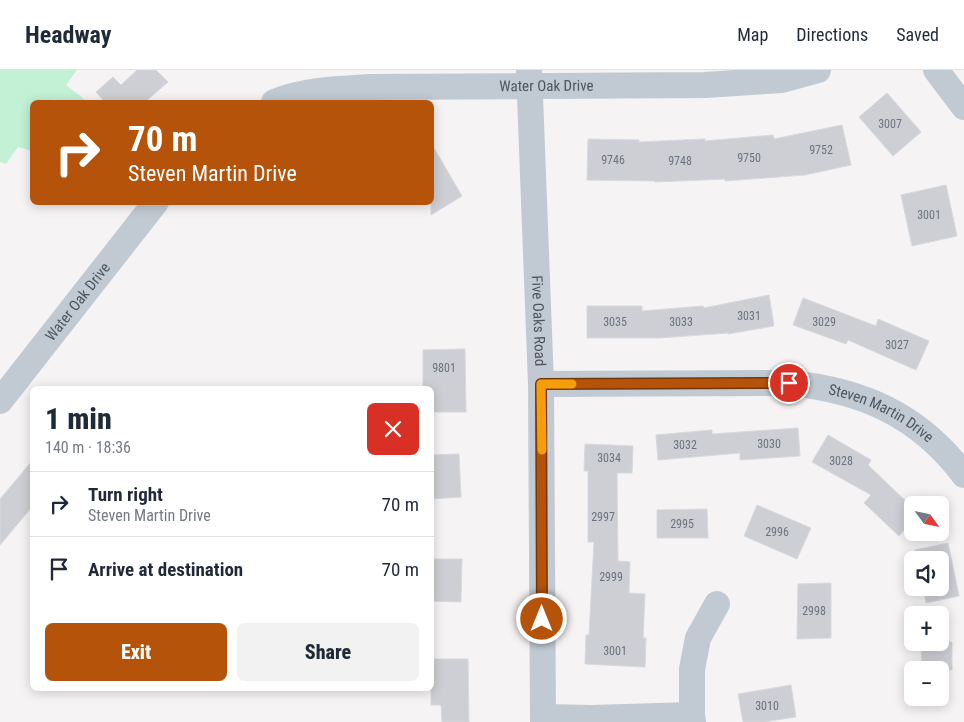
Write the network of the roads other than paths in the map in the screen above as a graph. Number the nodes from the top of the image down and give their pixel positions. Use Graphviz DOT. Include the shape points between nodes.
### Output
graph roads {
  1 [pos="818,70"];
  2 [pos="936,70"];
  3 [pos="529,78"];
  4 [pos="280,100"];
  5 [pos="964,107"];
  6 [pos="154,205"];
  7 [pos="541,384"];
  8 [pos="0,400"];
  9 [pos="964,475"];
  10 [pos="716,604"];
  11 [pos="543,719"];
  12 [pos="692,719"];
  1 -- 3 [label="street, Water Oak Drive" via="782,80 705,85"];
  2 -- 5 [label="street"];
  3 -- 4 [label="street, Water Oak Drive" via="330,89"];
  3 -- 7 [label="street, Five Oaks Road"];
  6 -- 8 [label="street, Water Oak Drive"];
  7 -- 9 [label="street, Steven Martin Drive" via="789,383 848,392 912,423 948,454"];
  7 -- 11 [label="street, Five Oaks Road"];
  10 -- 12 [label="street" via="698,638 692,668"];
  11 -- 12 [label="street"];
}
